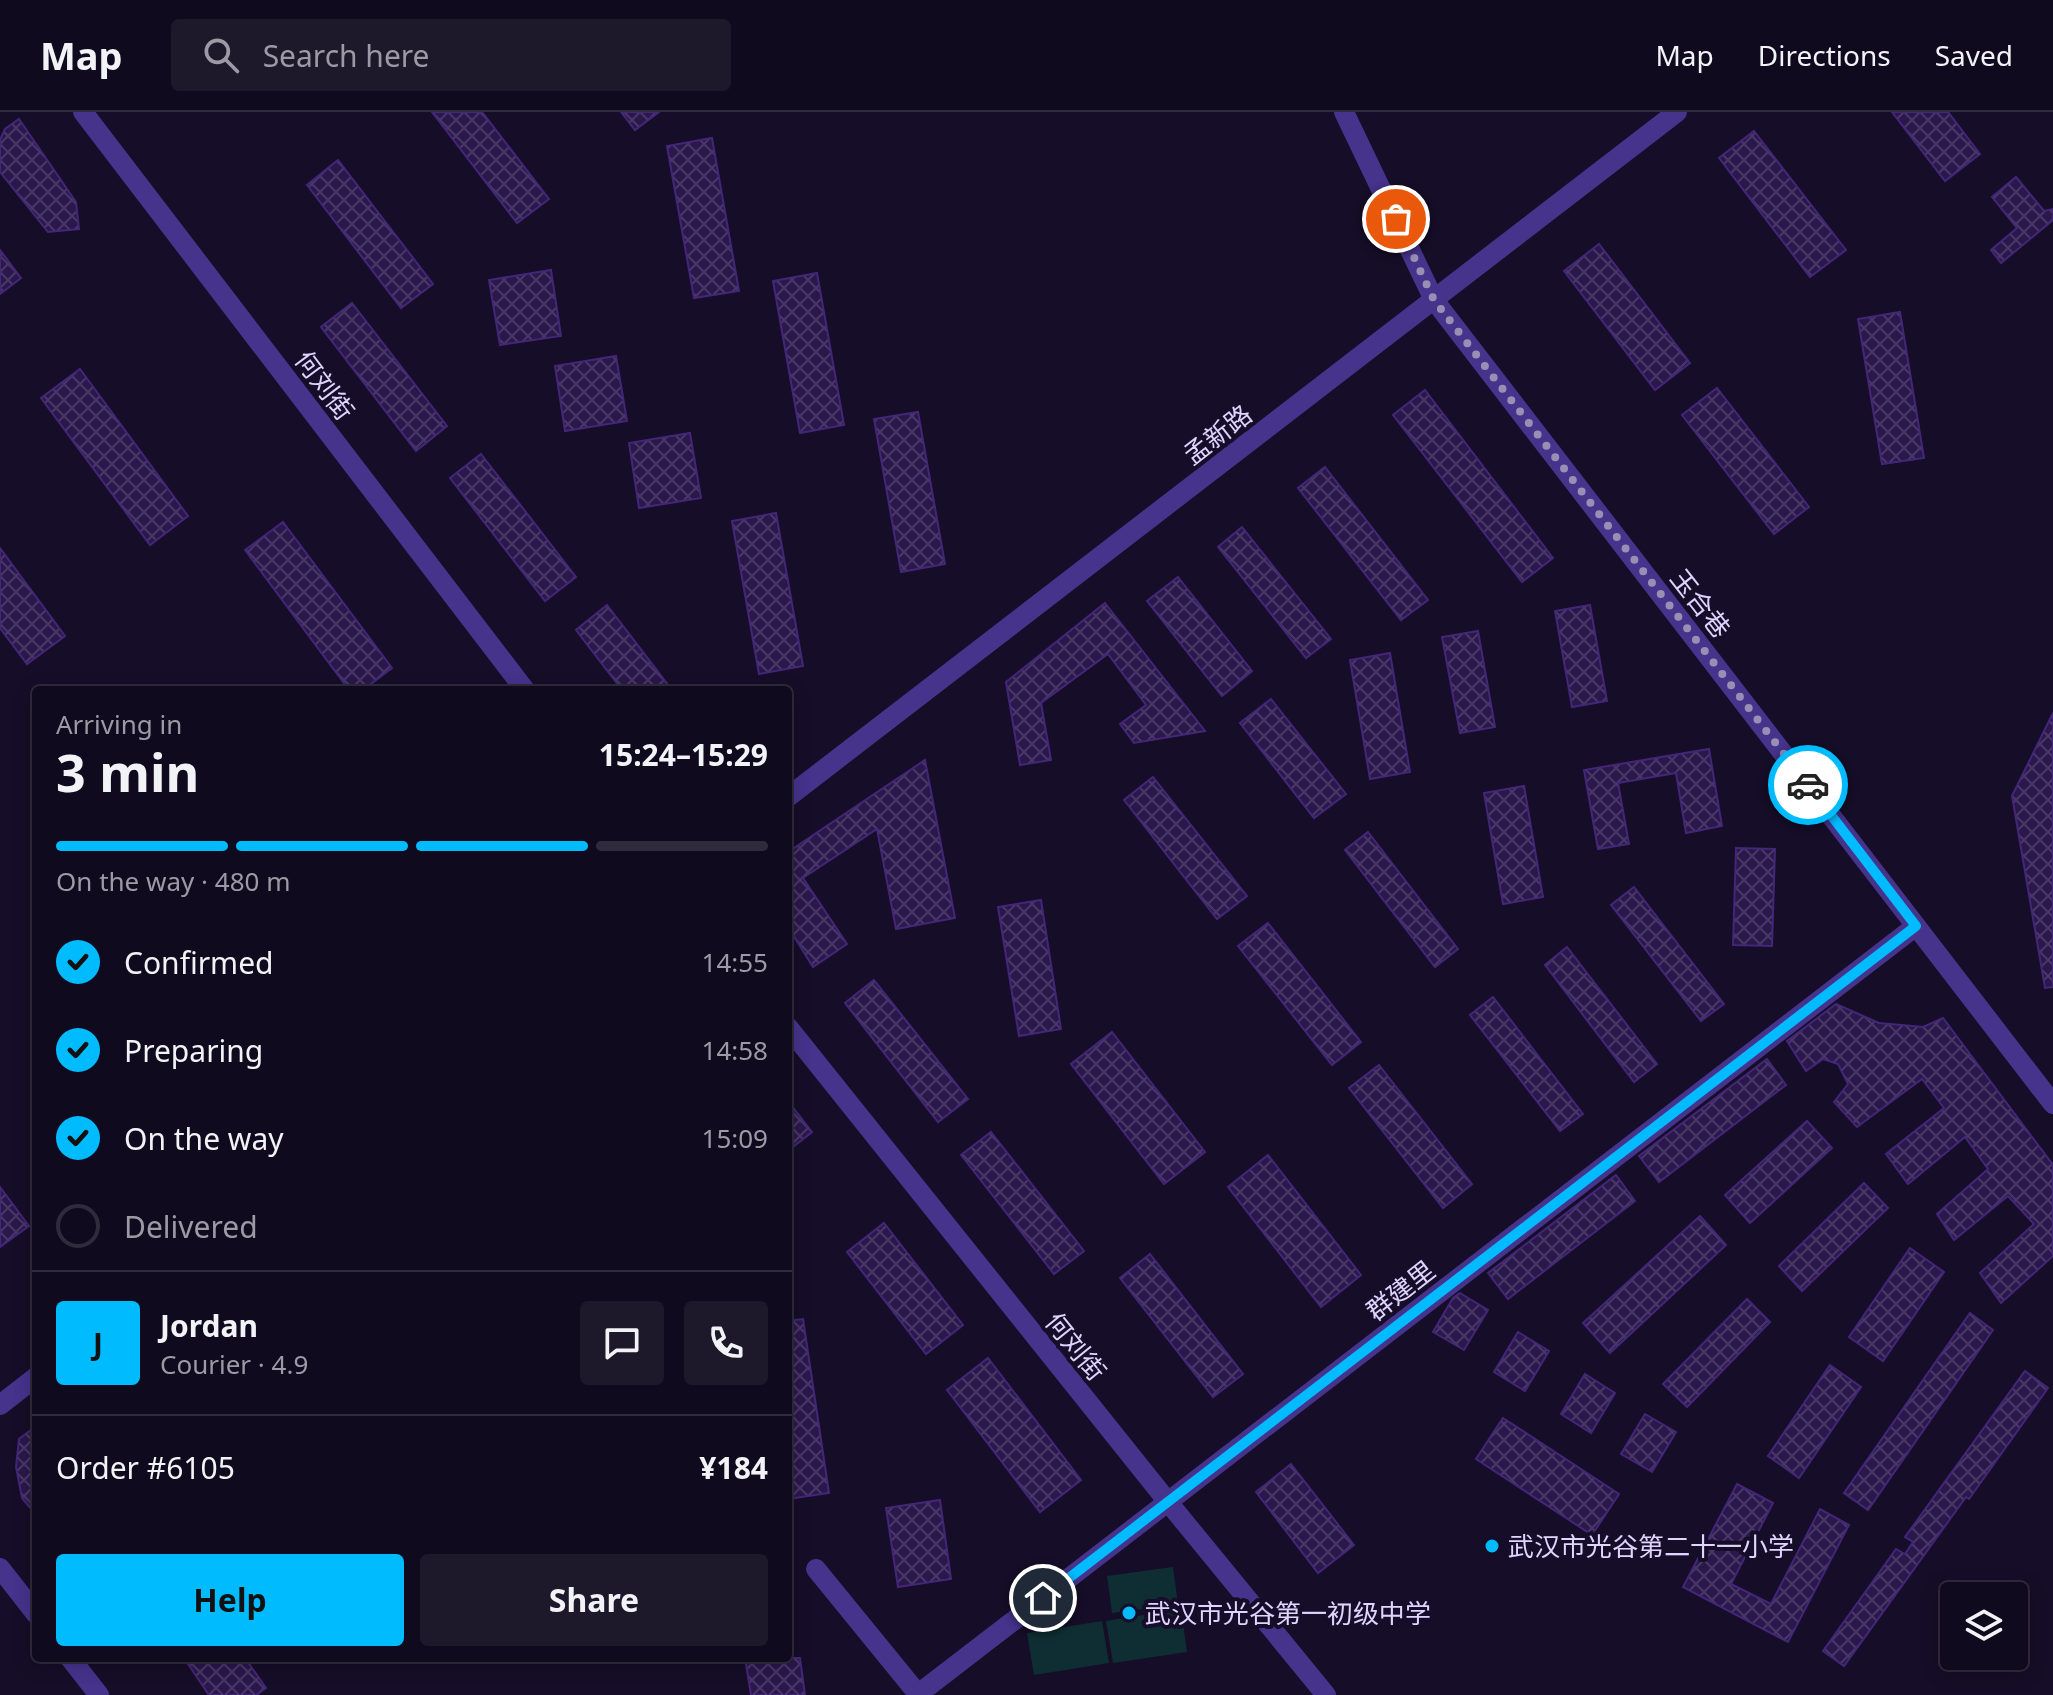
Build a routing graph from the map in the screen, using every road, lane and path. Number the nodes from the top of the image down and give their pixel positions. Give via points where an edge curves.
1 (83, 112) edge
2 (1344, 112) edge
3 (1677, 112) edge
4 (1434, 300) junction
5 (522, 686) edge
6 (792, 794) edge
7 (1916, 926) junction
8 (792, 1032) edge
9 (2053, 1104) edge
10 (32, 1380) edge
11 (0, 1405) edge
12 (1168, 1502) junction
13 (0, 1568) edge
14 (816, 1569) dead end
15 (32, 1609) edge
16 (73, 1662) edge
17 (917, 1694) edge
18 (99, 1695) edge
19 (1326, 1695) edge

1 - 5 street, 何刘街
2 - 4 street, 玉合巷
3 - 4 street, 孟新路
4 - 6 street, 孟新路
4 - 7 street, 玉合巷
7 - 9 street, 玉合巷
7 - 12 street, 群建里
8 - 12 street, 何刘街
10 - 11 street
12 - 17 street, 群建里
12 - 19 street, 何刘街
13 - 15 street
14 - 17 street
16 - 18 street

